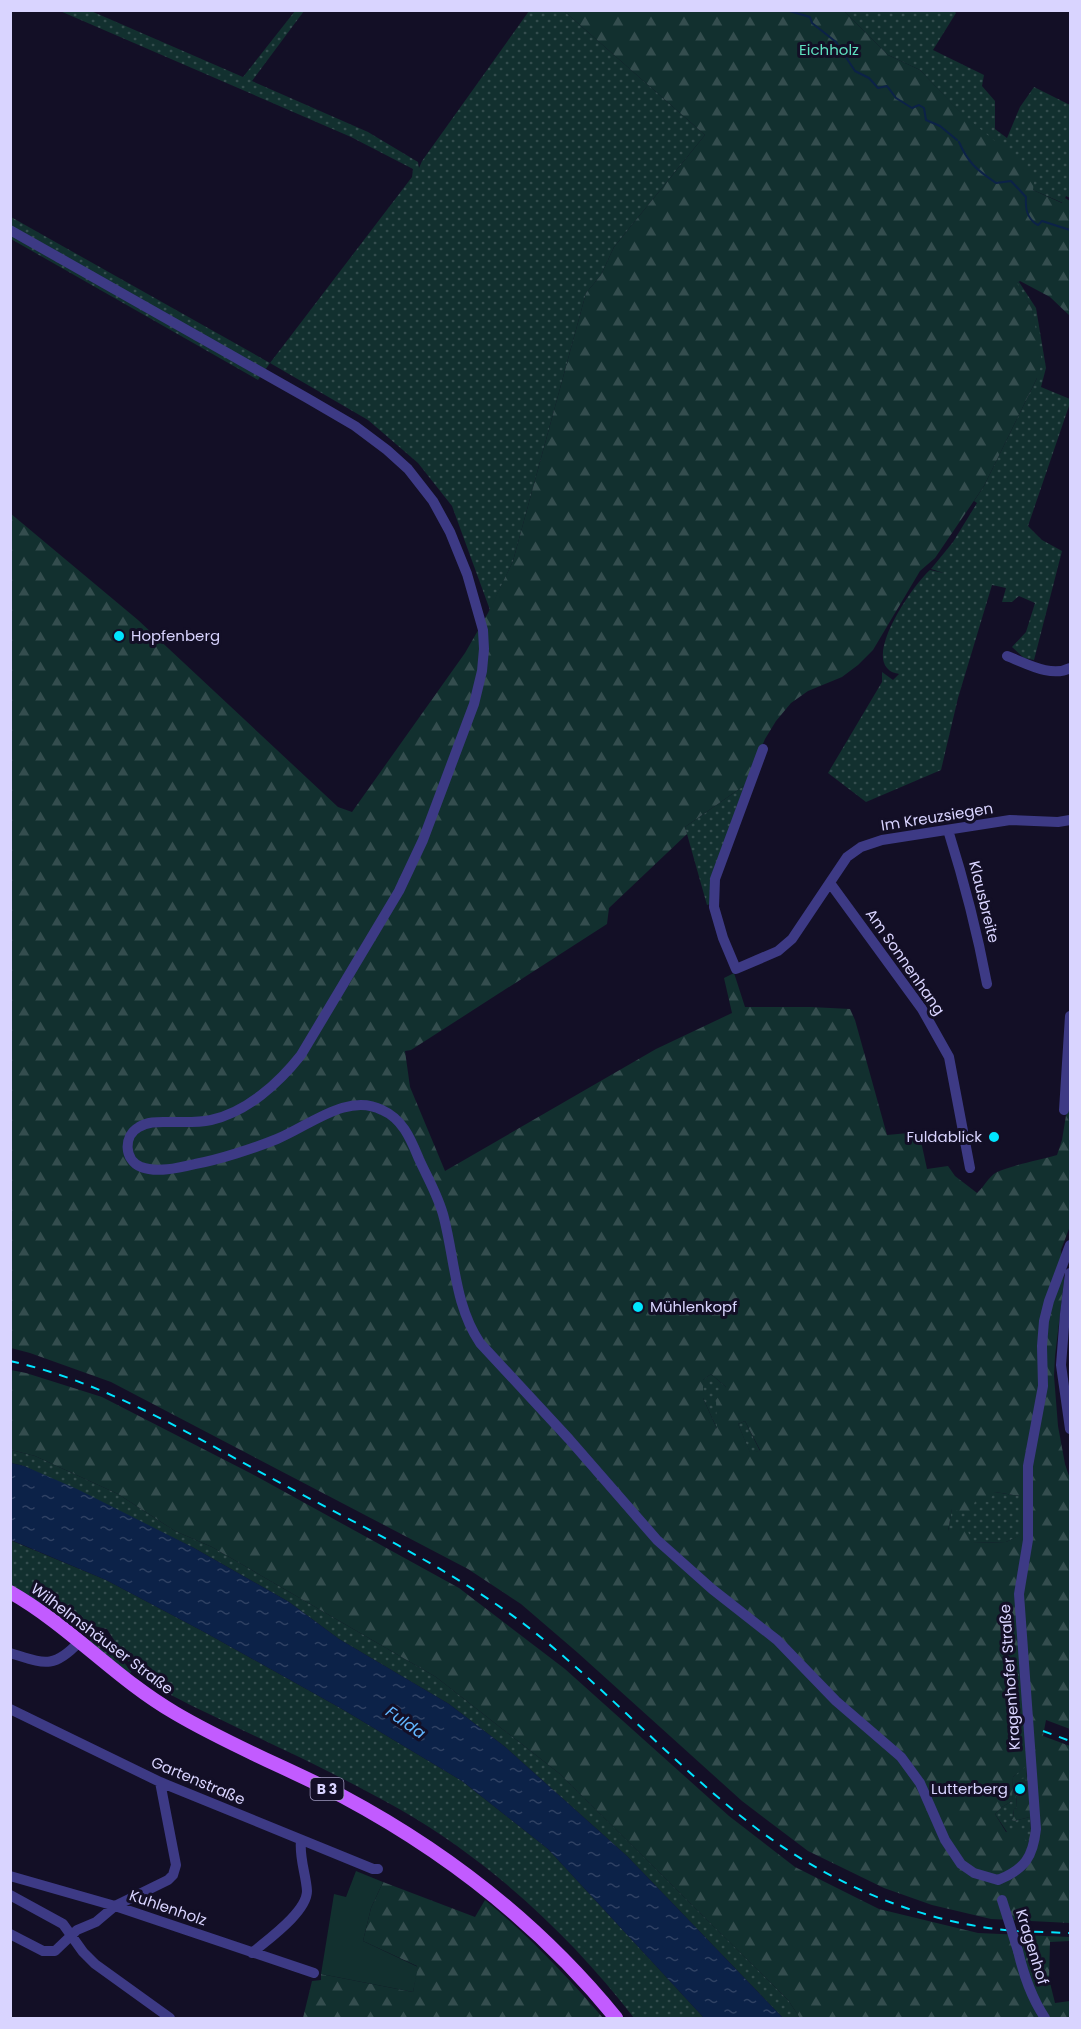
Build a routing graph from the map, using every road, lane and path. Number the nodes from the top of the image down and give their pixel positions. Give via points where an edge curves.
1 (10, 230) edge
2 (1007, 656) dead end
3 (1071, 668) edge
4 (763, 749) dead end
5 (1071, 820) edge
6 (948, 830) junction
7 (830, 883) junction
8 (987, 984) dead end
9 (1071, 1016) edge
10 (1065, 1110) dead end
11 (970, 1168) dead end
12 (1070, 1252) edge
13 (1071, 1273) edge
14 (1071, 1428) edge
15 (10, 1592) edge
16 (79, 1642) junction
17 (10, 1653) edge
18 (10, 1709) edge
19 (160, 1782) junction
20 (301, 1840) junction
21 (378, 1869) dead end
22 (10, 1876) edge
23 (998, 1880) junction
24 (10, 1895) edge
25 (115, 1906) junction
26 (10, 1934) edge
27 (71, 1936) junction
28 (252, 1953) junction
29 (314, 1973) dead end
30 (170, 2019) edge
31 (615, 2019) edge
32 (1045, 2019) edge

1 - 23 street via 355,426 387,450 433,501 450,532 483,630 482,671 474,704 423,840 399,891 301,1055 273,1084 229,1114 204,1121 157,1122 138,1127 127,1147 130,1158 143,1168 157,1170 198,1164 277,1139 341,1108 359,1105 374,1106 393,1117 406,1130 436,1194 463,1308 480,1343 657,1540 777,1640 836,1701 901,1757 920,1783 949,1849 960,1864 974,1874
2 - 3 street via 1050,672
4 - 7 street, Im Kreuzsiegen via 715,879 714,907 736,969 778,951 792,939
5 - 6 street, Im Kreuzsiegen via 1010,820
6 - 7 street, Im Kreuzsiegen via 861,847 847,858
6 - 8 street, Klausbreite via 968,894
7 - 11 street, Am Sonnenhang via 922,1009 949,1057
9 - 10 street
12 - 23 street, Kragenhofer Straße via 1044,1321 1043,1386 1028,1466 1028,1540 1019,1594 1036,1829 1026,1862
13 - 14 street via 1061,1365
15 - 16 main road, Wilhelmshäuser Straße / B 3 via 51,1618
16 - 17 street via 54,1661
16 - 31 main road, Wilhelmshäuser Straße / B 3 via 126,1681 174,1713 367,1810 457,1867 542,1939
18 - 19 street, Gartenstraße
19 - 20 street, Gartenstraße
19 - 25 street via 175,1871 168,1880
20 - 21 street, Gartenstraße
20 - 28 street via 307,1892 304,1904
22 - 25 street, Kuhlenholz
23 - 32 street, Kragenhof, bridge via 1025,1981
24 - 27 street via 63,1924
25 - 27 street
25 - 28 street, Kuhlenholz
26 - 27 street via 49,1953
27 - 30 street via 95,1964
28 - 29 street, Kuhlenholz

